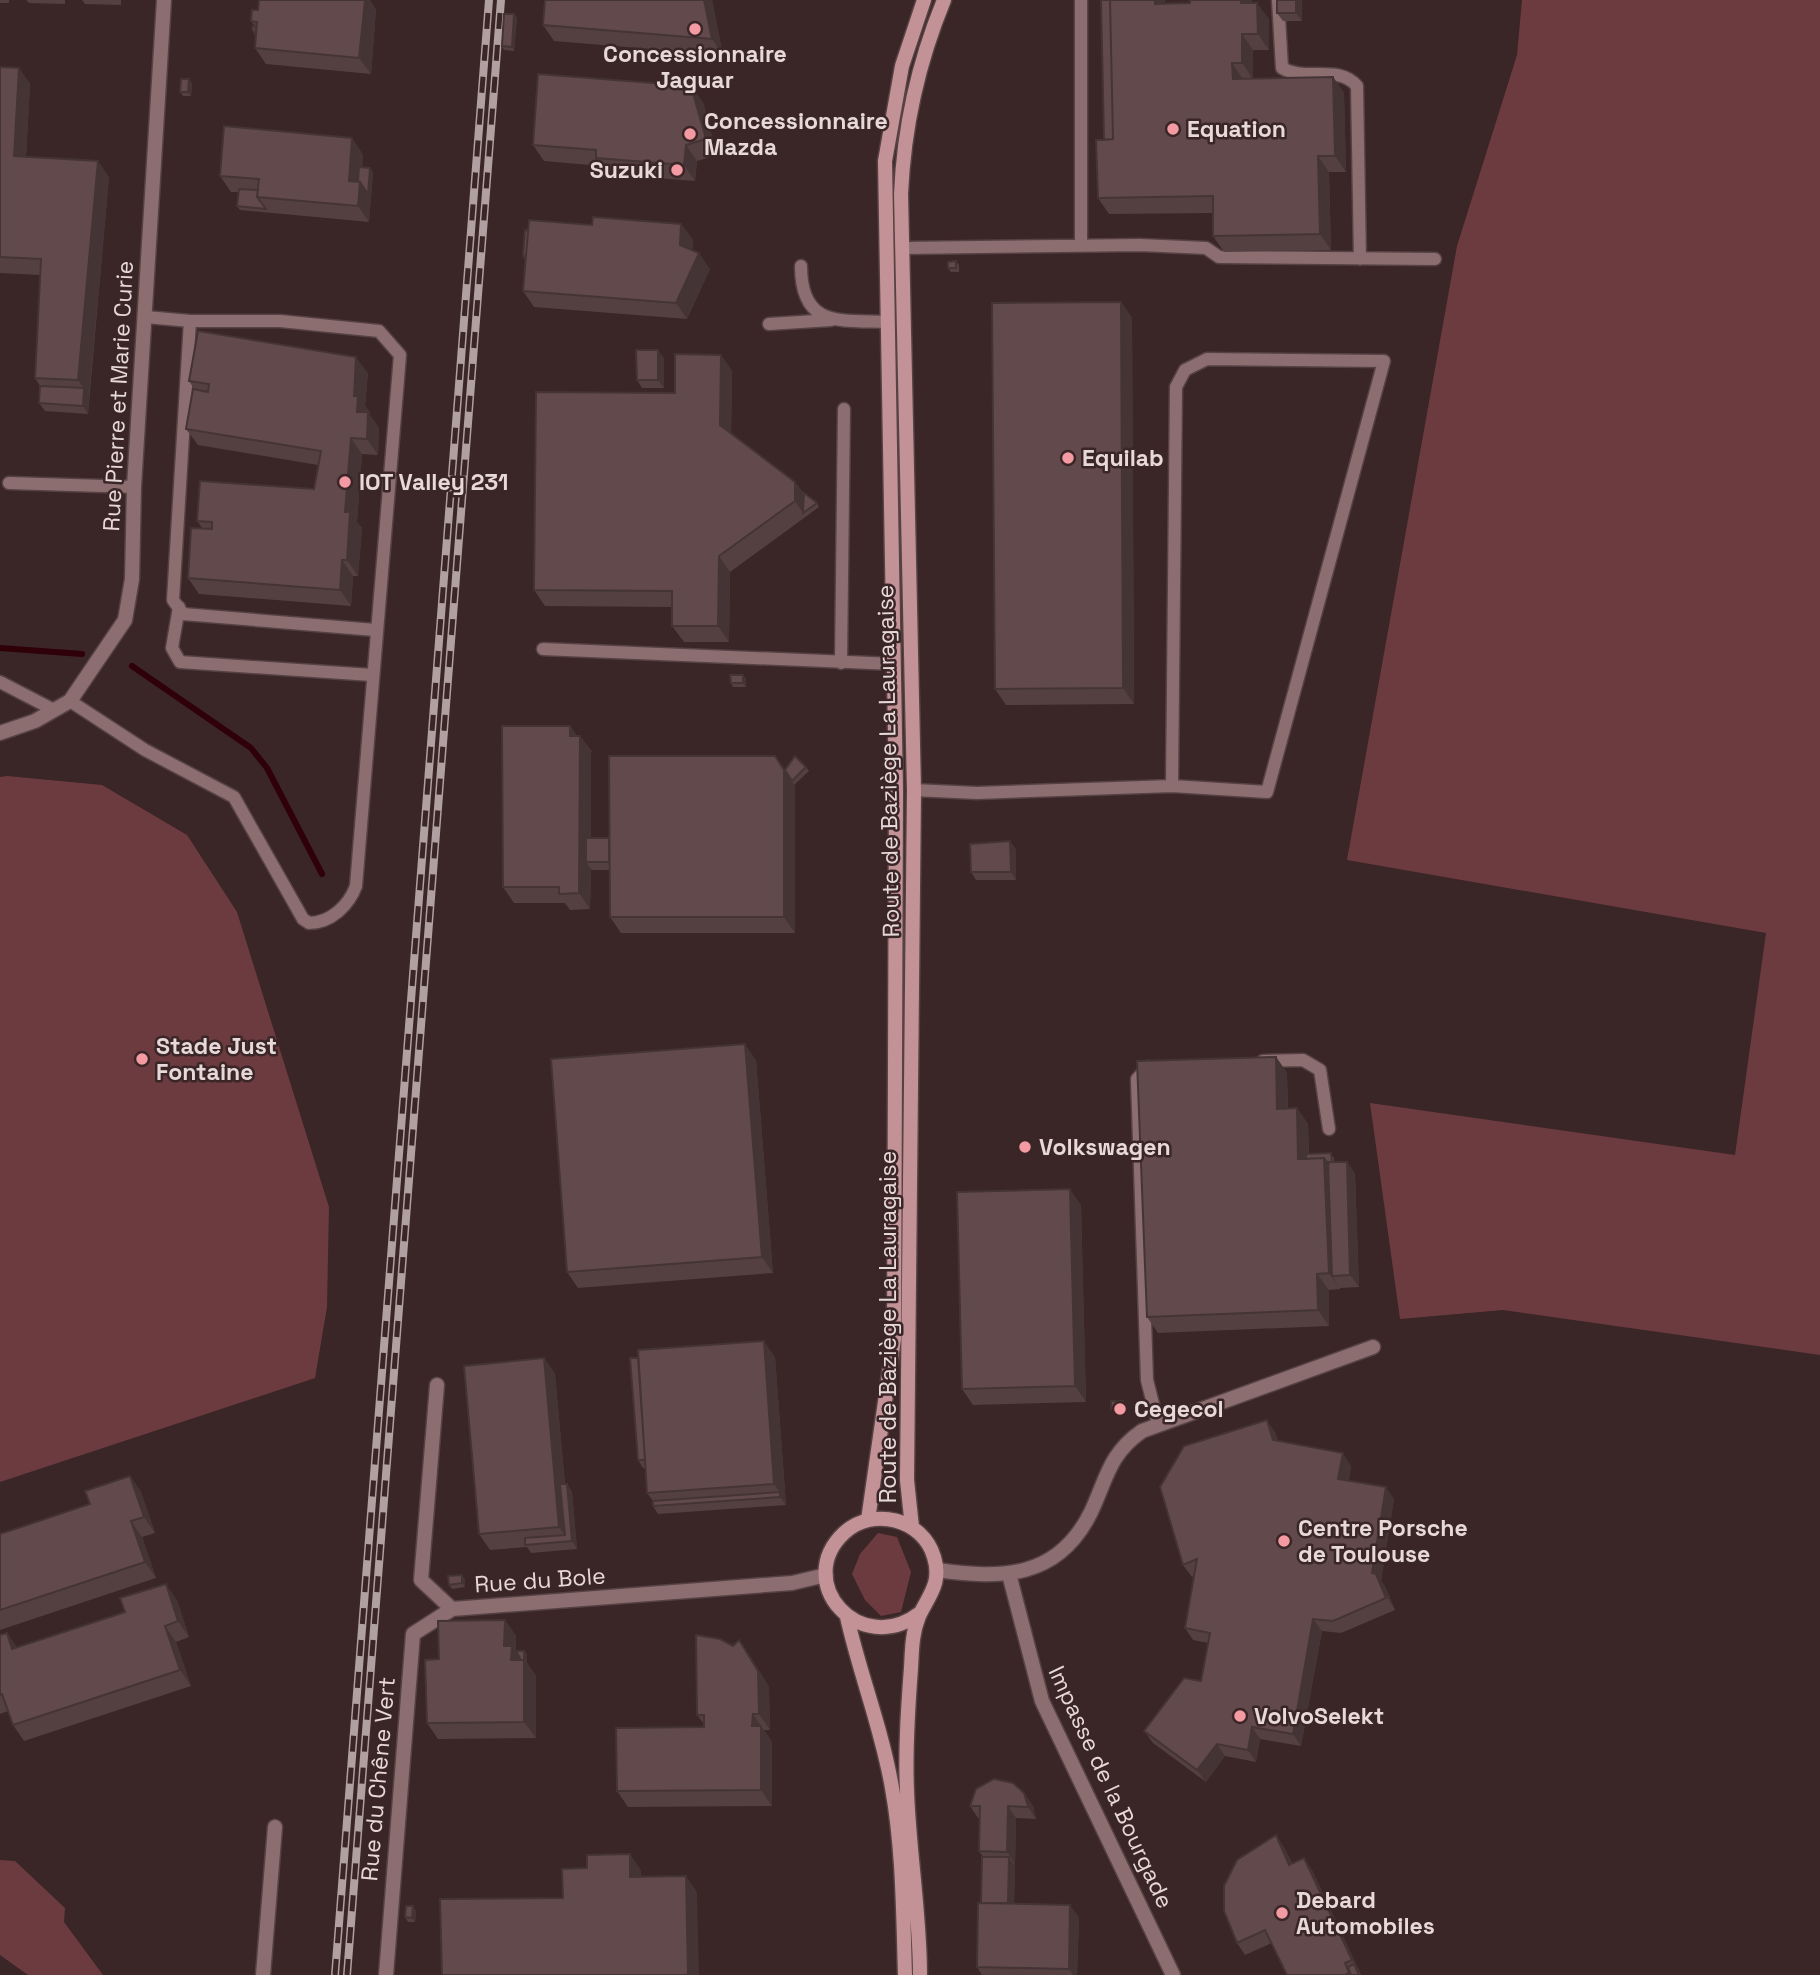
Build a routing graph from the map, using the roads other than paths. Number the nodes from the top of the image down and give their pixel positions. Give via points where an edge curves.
1 (164, 0) edge
2 (924, 0) edge
3 (944, 0) edge
4 (1081, 0) edge
5 (1278, 0) edge
6 (1081, 245) junction
7 (903, 248) junction
8 (1360, 259) junction
9 (1435, 259) dead end
10 (801, 267) dead end
11 (146, 317) junction
12 (831, 320) junction
13 (190, 321) junction
14 (888, 322) junction
15 (769, 324) dead end
16 (844, 409) dead end
17 (9, 483) dead end
18 (134, 487) junction
19 (178, 607) junction
20 (375, 630) junction
21 (543, 649) dead end
22 (841, 663) junction
23 (894, 664) junction
24 (372, 675) junction
25 (0, 682) edge
26 (70, 701) junction
27 (54, 710) junction
28 (0, 733) edge
29 (1172, 786) junction
30 (914, 790) junction
31 (1247, 1062) edge
32 (1164, 1064) edge
33 (1329, 1129) dead end
34 (1373, 1347) dead end
35 (437, 1385) dead end
36 (1158, 1424) junction
37 (868, 1520) junction
38 (912, 1527) junction
39 (937, 1570) junction
40 (1009, 1574) junction
41 (826, 1575) junction
42 (452, 1609) junction
43 (920, 1613) junction
44 (847, 1617) junction
45 (275, 1827) dead end
46 (262, 1975) edge
47 (386, 1975) edge
48 (905, 1975) edge
49 (920, 1975) edge
50 (1173, 1975) edge

1 - 11 street, Rue Pierre et Marie Curie
2 - 14 main road, Route de Baziège La Lauragaise via 902,66 885,161
3 - 7 main road, Route de Baziège La Lauragaise via 911,101 903,156
4 - 6 lane
5 - 8 lane via 1282,68 1294,75 1340,75 1357,86
6 - 7 lane
6 - 8 lane via 1206,248 1219,257
7 - 30 main road, Route de Baziège La Lauragaise
8 - 9 lane
10 - 12 lane via 801,291 809,306
11 - 13 lane
11 - 18 street, Rue Pierre et Marie Curie
12 - 14 lane
12 - 15 lane
13 - 19 lane via 173,600
13 - 20 lane via 280,321 379,331 400,355
14 - 23 main road, Route de Baziège La Lauragaise
16 - 22 lane
17 - 18 lane
18 - 26 street, Rue Pierre et Marie Curie via 132,579 125,620
19 - 20 lane via 183,614
19 - 24 lane via 172,648 180,662
20 - 24 lane
21 - 22 lane
22 - 23 lane
23 - 37 main road, Route de Baziège La Lauragaise via 894,1339
24 - 26 lane via 356,886 346,905 317,923 309,923 297,912 234,797 145,750
25 - 27 lane
26 - 27 street, Rue Pierre et Marie Curie
27 - 28 street, Rue Pierre et Marie Curie
29 - 29 lane via 1176,387 1185,370 1207,359 1384,360 1267,792
29 - 30 lane via 977,793
30 - 38 main road, Route de Baziège La Lauragaise via 907,1480
31 - 33 lane via 1303,1060 1320,1070
32 - 36 lane via 1150,1064 1137,1079 1147,1380
34 - 36 street
35 - 42 street, Rue du Bole via 421,1580
36 - 40 street via 1127,1442 1114,1457 1091,1512 1070,1543 1046,1562
37 - 38 main road via 886,1518
37 - 41 main road via 837,1540
38 - 39 main road via 932,1549
39 - 40 street
39 - 43 main road via 934,1593
40 - 50 street, Impasse de la Bourgade via 1042,1701
41 - 42 street, Rue du Bole via 792,1583
41 - 44 main road via 832,1598
42 - 47 street, Rue du Chêne Vert via 413,1634
43 - 44 main road via 884,1629
43 - 49 main road via 913,1637 906,1786
44 - 48 main road via 893,1789
45 - 46 street

